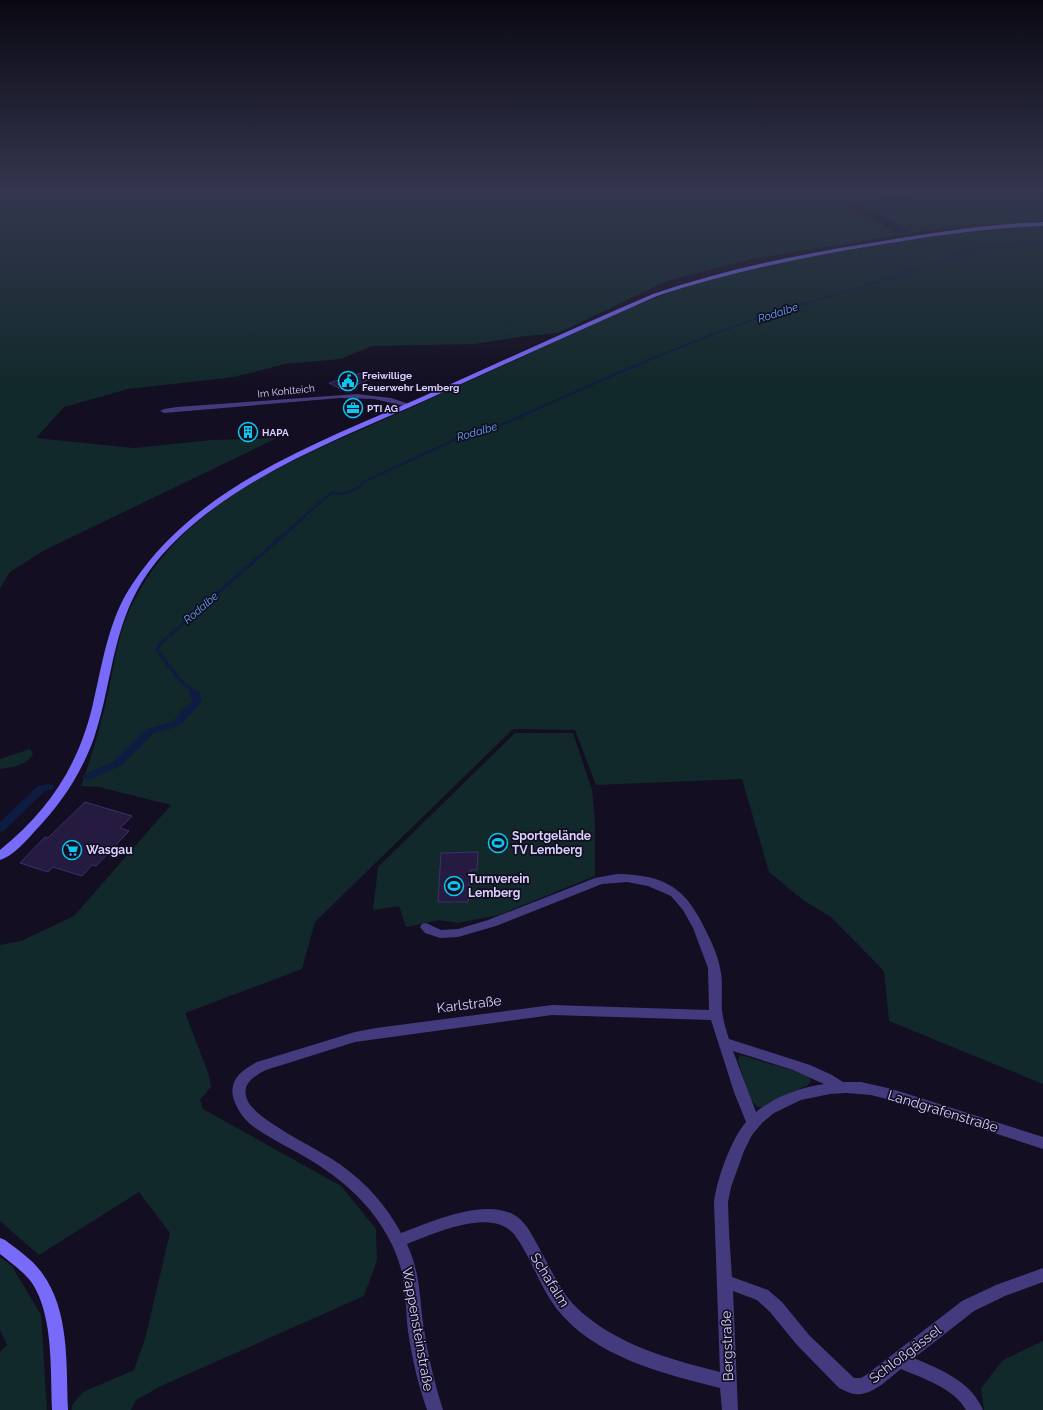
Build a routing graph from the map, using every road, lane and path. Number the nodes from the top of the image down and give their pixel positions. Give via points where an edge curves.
1 (803, 256) edge
2 (408, 405) junction
3 (164, 411) dead end
4 (0, 856) edge
5 (426, 927) dead end
6 (716, 1015) junction
7 (724, 1043) junction
8 (239, 1085) joint
9 (841, 1088) junction
10 (754, 1123) junction
11 (1043, 1143) edge
12 (398, 1241) junction
13 (0, 1245) edge
14 (1043, 1275) edge
15 (725, 1281) junction
16 (899, 1360) junction
17 (728, 1382) junction
18 (60, 1410) edge
19 (435, 1410) edge
20 (730, 1410) edge
21 (975, 1410) edge

1 - 2 street via 716,274 655,295
2 - 3 street, Im Kohlteich via 384,398 348,395
2 - 4 street via 301,454 249,482 198,516 164,548 135,586 122,612 90,734 75,770 48,812
5 - 6 street via 440,934 458,933 492,923 612,877 625,877 658,885 667,888 683,902 706,944 714,969
6 - 7 street
6 - 8 street, Karlstraße via 552,1010 396,1029 355,1037 262,1066 248,1074
7 - 9 street via 815,1072 832,1080
7 - 10 street via 744,1103
8 - 12 street, Wappensteinstraße via 240,1100 250,1116 321,1158 361,1188 376,1204
9 - 10 street, Landgrafenstraße via 823,1089 792,1098 768,1111
9 - 11 street, Landgrafenstraße via 861,1088 907,1098
10 - 15 street, Landgrafenstraße via 742,1139 721,1200
12 - 17 street, Schafalm via 477,1216 500,1218 511,1222 524,1238 560,1301 590,1330 633,1354
12 - 19 street, Wappensteinstraße via 411,1279 421,1359
13 - 18 street via 37,1278 52,1307
14 - 16 street, Schloßgässel via 975,1302
15 - 16 street, Schloßgässel via 762,1295 845,1382 853,1386 862,1386
15 - 17 street, Bergstraße
16 - 21 street via 957,1389 967,1397
17 - 20 street, Bergstraße

